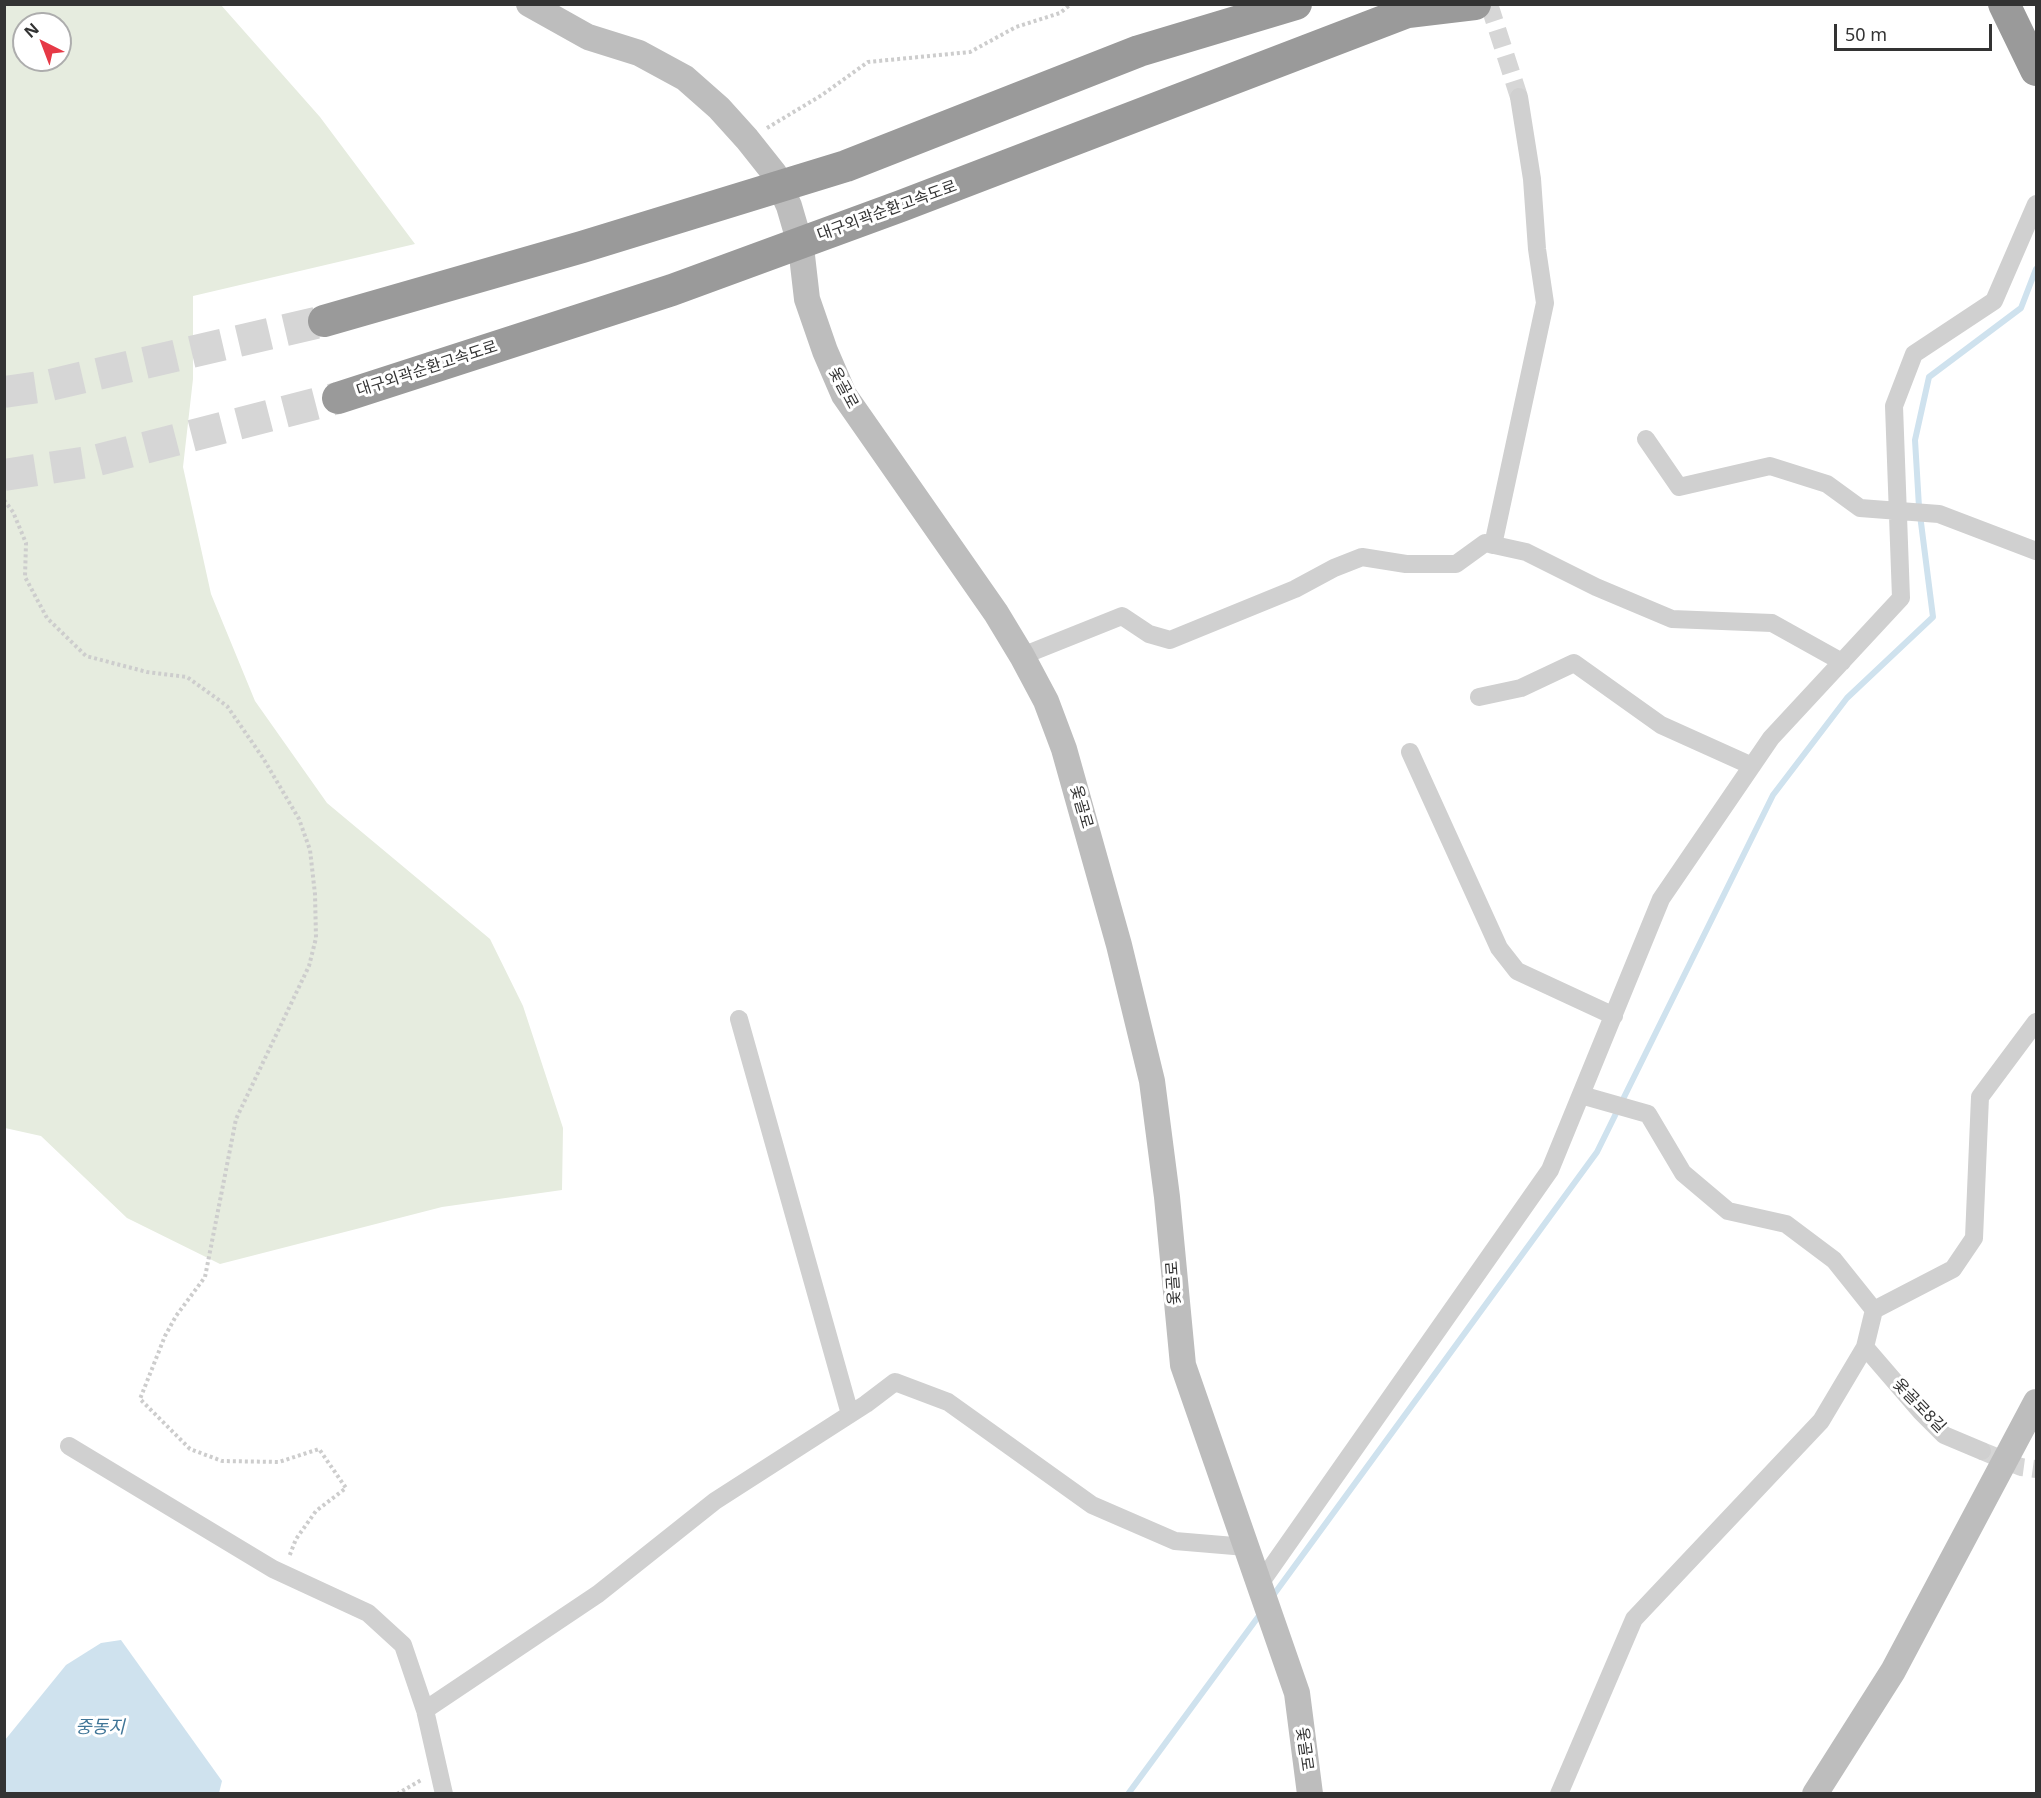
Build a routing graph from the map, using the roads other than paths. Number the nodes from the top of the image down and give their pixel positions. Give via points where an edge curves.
1 (529, 4) edge
2 (1242, 4) edge
3 (1296, 4) edge
4 (1475, 4) edge
5 (2004, 4) edge
6 (2026, 4) edge
7 (1418, 8) edge
8 (2037, 30) edge
9 (1139, 51) junction
10 (2037, 70) edge
11 (1520, 97) tunnel mouth
12 (2037, 204) edge
13 (324, 321) tunnel mouth
14 (338, 398) tunnel mouth
15 (1646, 439) dead end
16 (1898, 510) junction
17 (1493, 545) junction
18 (2037, 551) edge
19 (1022, 656) junction
20 (1842, 662) junction
21 (1479, 697) dead end
22 (1410, 752) dead end
23 (1752, 766) junction
24 (1614, 1016) junction
25 (739, 1019) dead end
26 (2037, 1022) edge
27 (1581, 1095) junction
28 (1874, 1310) junction
29 (1865, 1347) junction
30 (2037, 1402) edge
31 (850, 1414) junction
32 (69, 1446) dead end
33 (1982, 1451) tunnel mouth
34 (1246, 1547) junction
35 (1259, 1585) junction
36 (425, 1710) junction
37 (444, 1794) edge
38 (1310, 1794) edge
39 (1558, 1794) edge
40 (1815, 1794) edge

1 - 19 street, 옻골로 via 588,38 639,53 685,78 719,108 774,173 801,247 807,299 844,395
2 - 9 highway
3 - 9 highway
4 - 7 highway, 대구외곽순환고속도로
5 - 10 highway
6 - 8 highway
7 - 14 highway, 대구외곽순환고속도로 via 672,290
9 - 13 highway via 846,166
11 - 17 street via 1545,303
12 - 16 street via 1994,302 1914,354 1894,406
15 - 16 street via 1679,487 1770,466 1827,484 1860,508
16 - 18 street via 1939,514
16 - 20 street via 1901,598
17 - 19 street via 1485,543 1456,564 1406,564 1362,557 1170,640 1149,634 1122,616
17 - 20 street via 1526,552 1672,619 1772,623
19 - 34 street, 옻골로 via 1046,701 1064,748 1119,945 1152,1081 1182,1365
20 - 23 street via 1771,738
21 - 23 street via 1521,688 1574,663 1661,725
22 - 24 street via 1499,948 1517,971
23 - 24 street via 1661,899
24 - 27 street
25 - 31 street
26 - 28 street via 1980,1097 1974,1238 1953,1269
27 - 28 street via 1648,1114 1683,1173 1728,1211 1786,1224 1834,1260
27 - 35 street via 1550,1170
28 - 29 street
29 - 33 street, 옻골로8길 via 1944,1435
29 - 39 street via 1821,1421 1634,1619
30 - 40 street via 1893,1671
31 - 34 street via 895,1382 948,1402 1092,1505 1174,1541
31 - 36 street via 715,1501 598,1594
32 - 36 street via 282,1573 368,1613 403,1645
34 - 35 street, 옻골로
35 - 38 street, 옻골로 via 1296,1693
36 - 37 street

